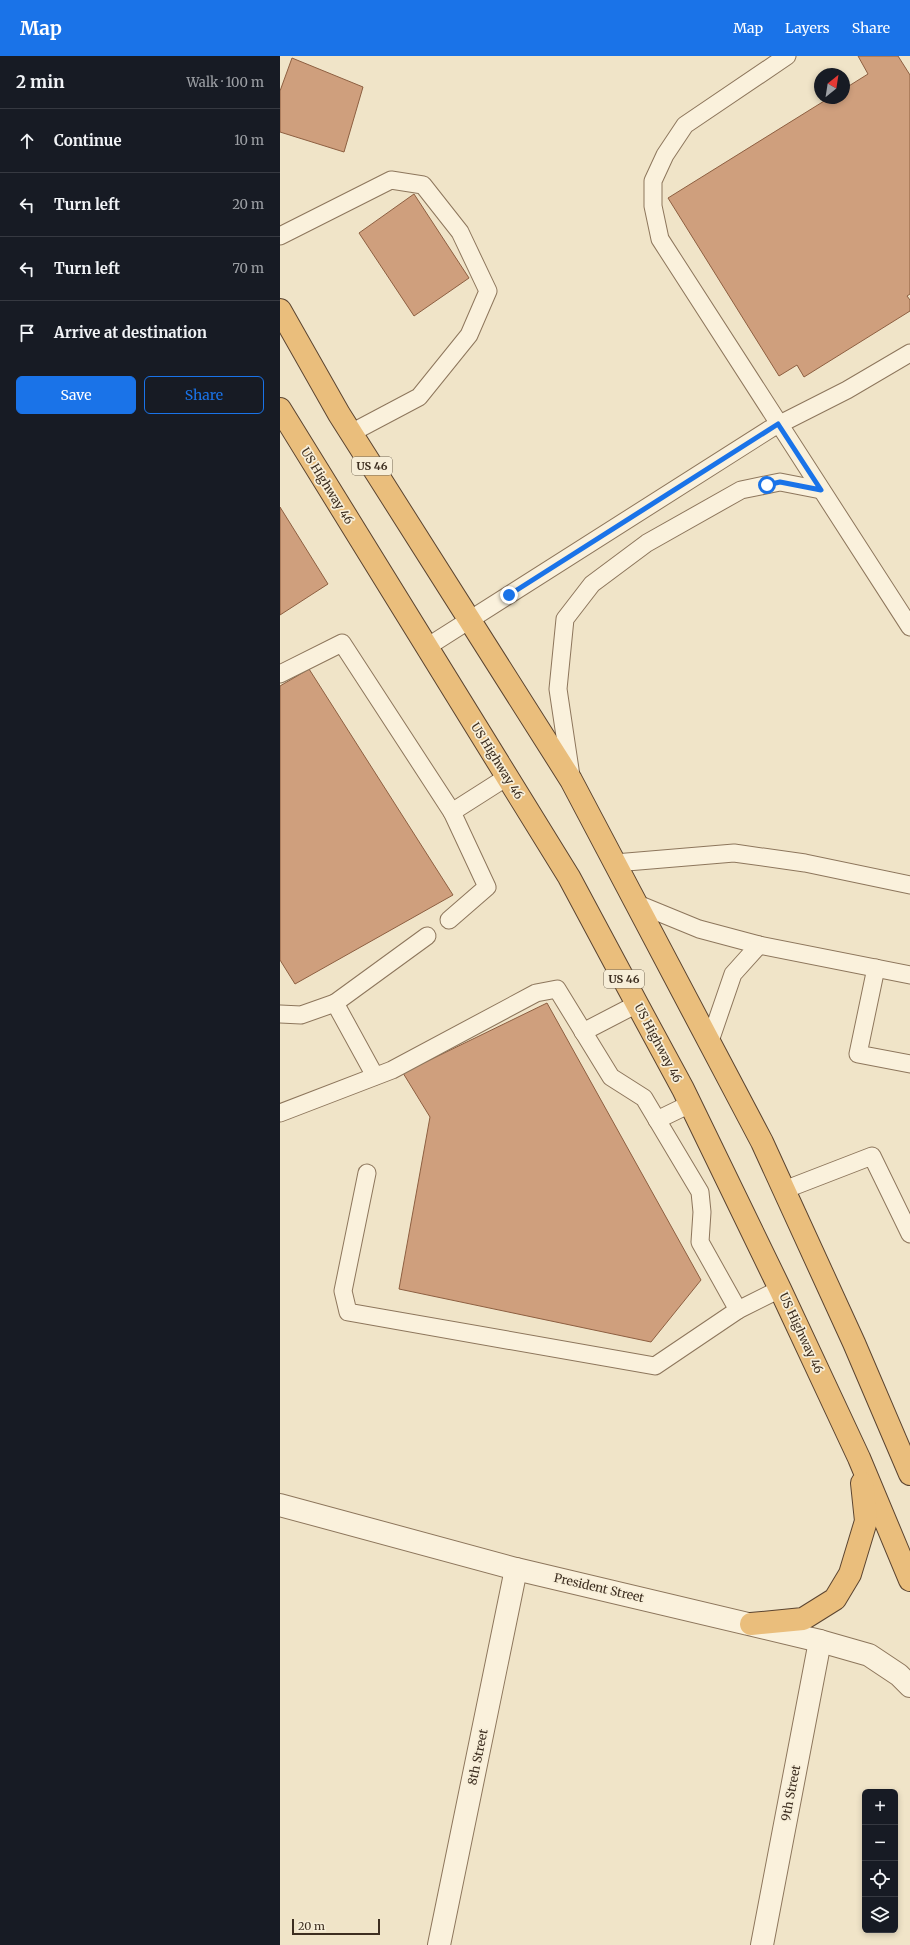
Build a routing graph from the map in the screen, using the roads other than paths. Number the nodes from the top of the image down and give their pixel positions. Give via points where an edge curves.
1 (787, 56) edge
2 (280, 236) edge
3 (280, 310) edge
4 (910, 353) edge
5 (280, 410) edge
6 (778, 424) junction
7 (351, 432) junction
8 (821, 490) junction
9 (469, 620) junction
10 (910, 627) edge
11 (427, 647) junction
12 (280, 674) edge
13 (507, 777) junction
14 (571, 780) junction
15 (452, 812) junction
16 (615, 863) junction
17 (910, 885) edge
18 (638, 904) junction
19 (450, 920) dead end
20 (427, 936) dead end
21 (759, 945) junction
22 (876, 968) junction
23 (910, 975) edge
24 (336, 1003) junction
25 (637, 1004) junction
26 (280, 1014) edge
27 (583, 1032) junction
28 (710, 1042) junction
29 (910, 1064) edge
30 (375, 1076) junction
31 (690, 1104) junction
32 (280, 1113) edge
33 (657, 1120) junction
34 (367, 1173) dead end
35 (784, 1190) junction
36 (910, 1234) edge
37 (780, 1289) junction
38 (738, 1310) junction
39 (904, 1442) edge
40 (859, 1458) junction
41 (910, 1474) edge
42 (280, 1506) edge
43 (516, 1568) junction
44 (910, 1580) edge
45 (751, 1624) junction
46 (820, 1641) junction
47 (910, 1686) edge
48 (439, 1945) edge
49 (762, 1945) edge

1 - 6 lane via 685,125 665,155 653,181 653,206 660,239
2 - 7 lane via 391,180 423,185 460,232 488,292 469,335 419,397
3 - 7 highway, US 46
4 - 6 lane via 846,390
5 - 11 highway, US Highway 46 / US 46
6 - 8 lane
6 - 9 lane
7 - 9 highway, US 46
8 - 10 lane
8 - 14 lane via 780,482 741,490 647,543 592,584 565,619 558,689
9 - 11 lane
9 - 14 highway, US 46
11 - 13 highway, US Highway 46 / US 46
12 - 15 lane via 342,643
13 - 15 lane
13 - 25 highway, US Highway 46 / US 46 via 569,877
14 - 16 highway, US 46
15 - 19 lane via 487,888
16 - 17 lane via 734,853 805,863
16 - 18 highway, US 46
18 - 21 lane via 699,929
18 - 28 highway, US 46
20 - 24 lane
21 - 22 lane
21 - 28 lane via 733,974
22 - 23 lane
22 - 29 lane via 858,1054
24 - 26 lane via 301,1015
24 - 30 lane
25 - 27 lane
25 - 31 highway, US Highway 46 / US 46
27 - 30 lane via 557,989 536,993 392,1070
27 - 33 lane via 611,1078 644,1098
28 - 35 highway, US 46
30 - 32 lane
31 - 33 lane
31 - 37 highway, US Highway 46 / US 46
33 - 38 lane via 700,1192 700,1242
34 - 38 lane via 343,1291 348,1312 656,1366
35 - 36 lane via 872,1156
35 - 39 highway, US 46 via 854,1343
37 - 38 lane
37 - 40 highway, US Highway 46 / US 46
39 - 41 highway, US 46
40 - 44 highway, US Highway 46 / US 46
40 - 45 highway via 866,1521 850,1574 835,1599 803,1619
42 - 43 street, President Street
43 - 45 street, President Street
43 - 48 street, 8th Street
45 - 46 street, President Street
46 - 47 street, President Street via 869,1655 899,1675
46 - 49 street, 9th Street

